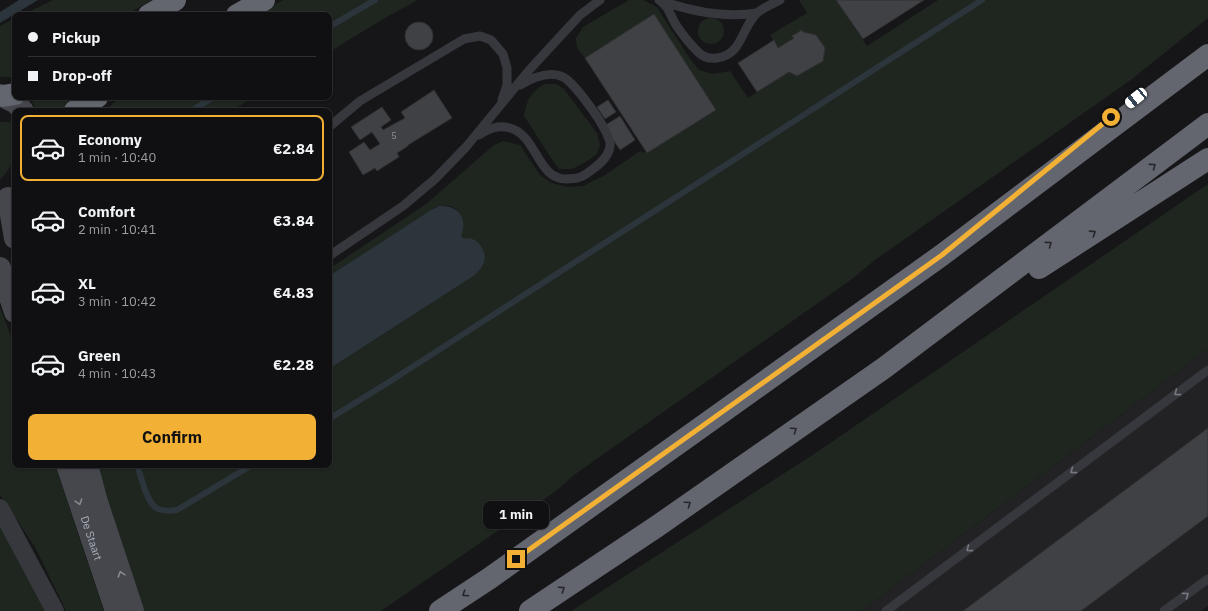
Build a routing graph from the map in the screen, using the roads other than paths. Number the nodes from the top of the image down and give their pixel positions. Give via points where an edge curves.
1 (175, 0) edge
2 (264, 0) edge
3 (600, 0) edge
4 (660, 0) edge
5 (780, 0) edge
6 (154, 12) edge
7 (242, 12) edge
8 (757, 13) junction
9 (1208, 39) edge
10 (1208, 55) edge
11 (515, 88) junction
12 (12, 100) edge
13 (92, 102) edge
14 (501, 104) junction
15 (20, 108) edge
16 (81, 108) edge
17 (332, 124) edge
18 (1208, 124) edge
19 (473, 139) junction
20 (1208, 159) edge
21 (8, 198) edge
22 (12, 221) edge
23 (332, 254) edge
24 (942, 255) junction
25 (0, 268) edge
26 (12, 303) edge
27 (884, 368) junction
28 (1208, 370) edge
29 (68, 468) edge
30 (88, 468) edge
31 (0, 508) edge
32 (1208, 579) edge
33 (55, 611) edge
34 (116, 611) edge
35 (133, 611) edge
36 (440, 611) edge
37 (530, 611) edge
38 (886, 611) edge
39 (1164, 611) edge

1 - 6 highway
2 - 7 highway
3 - 11 lane via 580,15
4 - 8 lane via 700,12 742,15
4 - 8 lane via 668,6 676,24 689,42 698,52 710,59 725,57 736,50 748,23
5 - 8 lane
9 - 24 highway
10 - 24 highway
11 - 14 lane
11 - 19 lane via 533,77 548,74 563,76 574,86 604,127 611,144 608,155 580,178 562,179 548,172 527,138 517,130 504,126 491,128
12 - 15 main road
13 - 16 highway
14 - 17 lane via 507,85 503,54 491,40 480,36 464,39 360,101
14 - 19 lane
27 -> 18 highway
19 - 23 lane via 435,179 403,206
27 -> 20 highway
21 - 22 main road
24 -> 36 highway via 490,578
25 - 26 main road
37 -> 27 highway via 656,527
28 -> 38 lane
29 -> 34 main road, De Staart
35 -> 30 main road, De Staart
31 - 33 street
39 -> 32 lane

